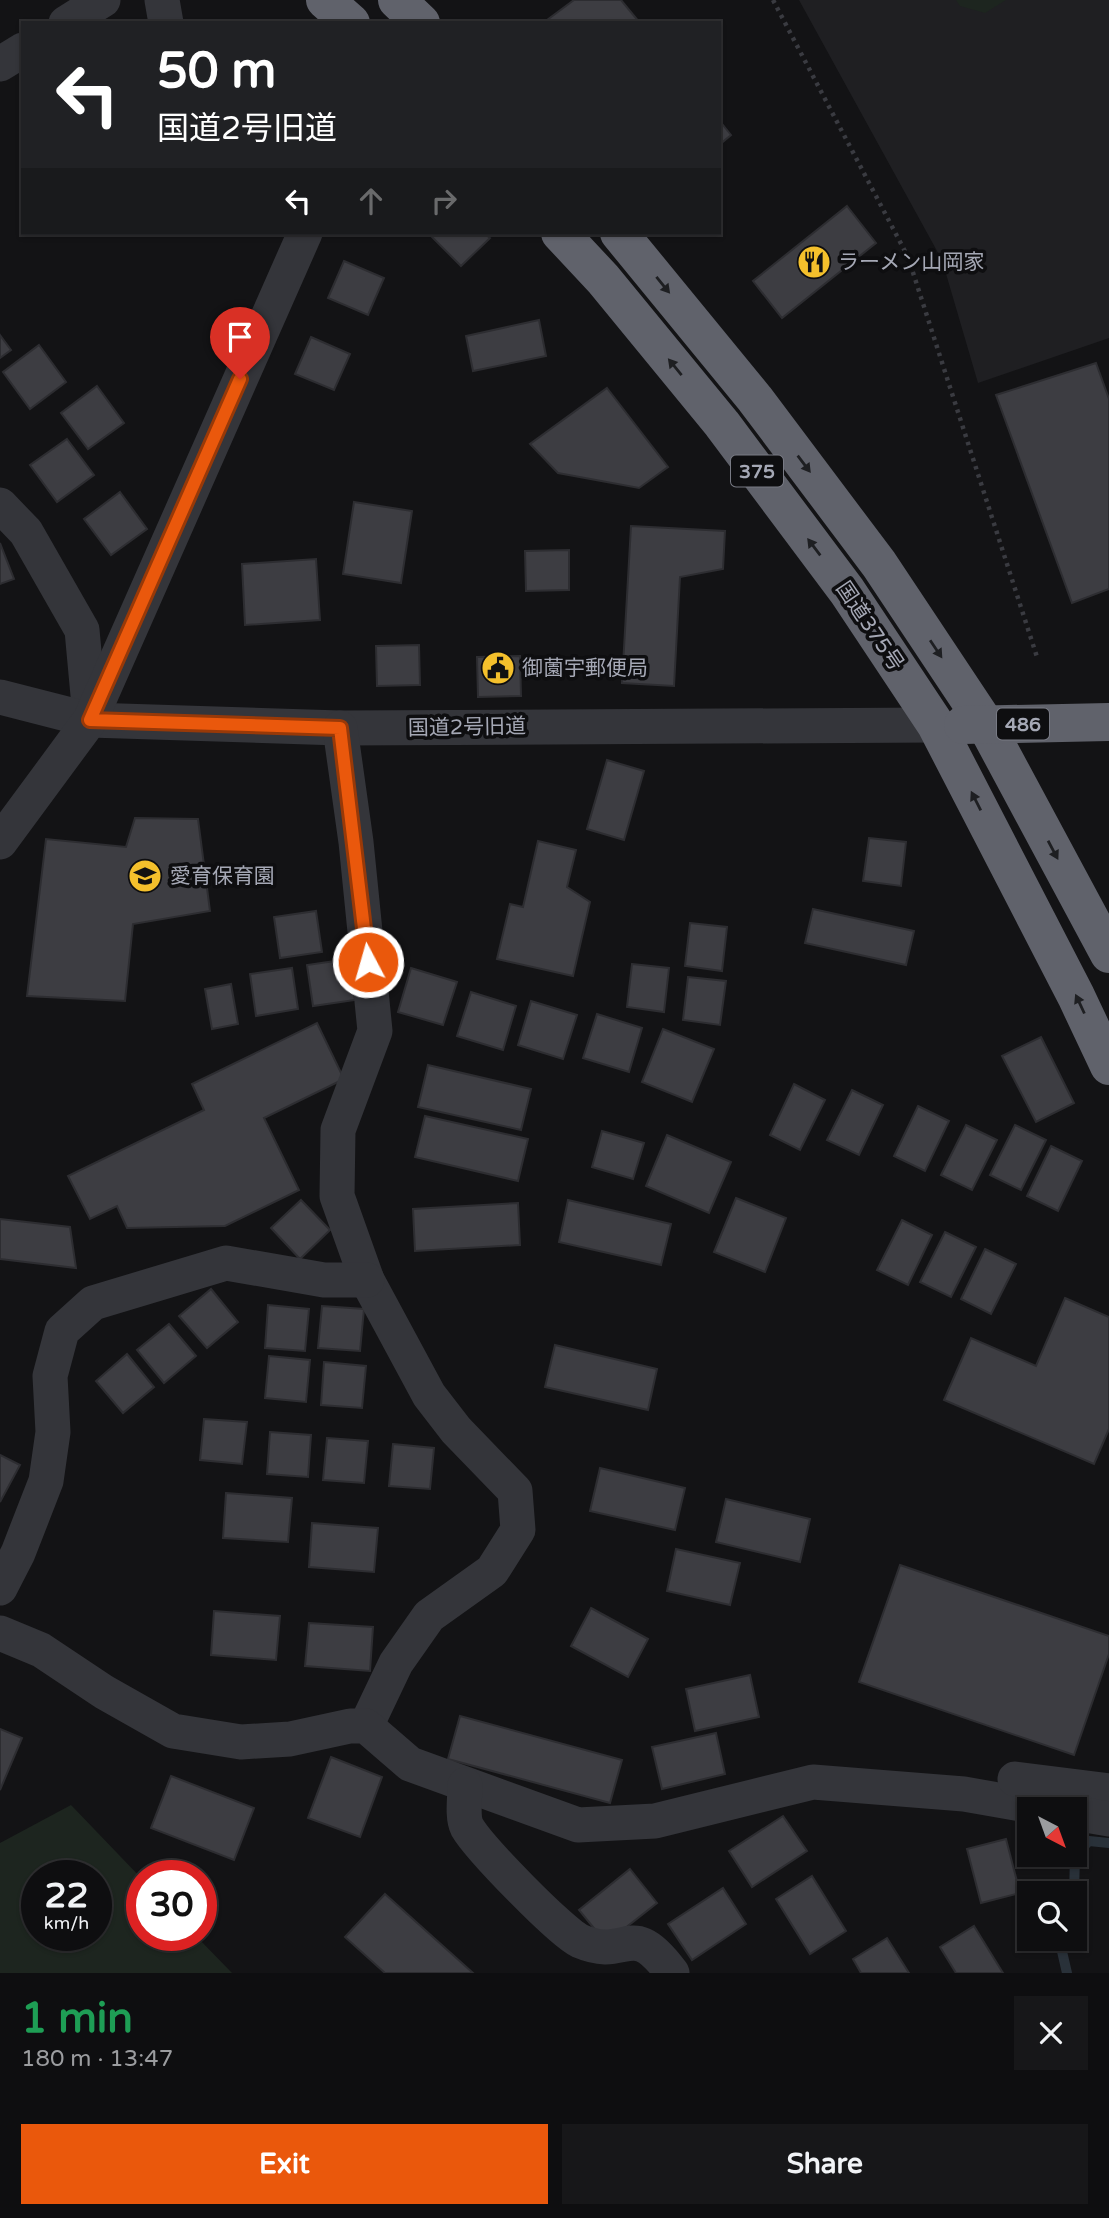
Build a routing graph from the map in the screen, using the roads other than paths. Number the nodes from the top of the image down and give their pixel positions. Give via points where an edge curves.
1 (103, 0) edge
2 (162, 0) edge
3 (325, 0) edge
4 (69, 21) edge
5 (166, 21) edge
6 (349, 21) edge
7 (21, 51) edge
8 (0, 64) edge
9 (304, 235) edge
10 (562, 235) edge
11 (621, 235) edge
12 (0, 505) edge
13 (0, 697) edge
14 (90, 720) junction
15 (1109, 722) edge
16 (936, 724) junction
17 (986, 725) junction
18 (340, 728) junction
19 (0, 842) edge
20 (1109, 954) edge
21 (1109, 1066) edge
22 (367, 1280) junction
23 (0, 1588) edge
24 (0, 1633) edge
25 (366, 1726) junction
26 (464, 1785) junction
27 (1109, 1791) edge
28 (933, 1792) junction
29 (1017, 1804) edge
30 (1087, 1815) edge
31 (1109, 1819) edge
32 (672, 1973) edge

1 - 4 street
2 - 5 street
3 - 6 highway
7 - 8 street
9 - 14 street
16 -> 10 highway, 国道375号 / 375 via 847,591 722,424
11 -> 17 highway, 国道375号 / 375 via 755,399 879,564
12 - 14 street via 26,532 82,630
13 - 14 street, 国道2号旧道
14 - 18 street, 国道2号旧道
14 - 19 street
15 - 17 highway, 486
16 - 17 highway, 486
16 - 18 street, 国道2号旧道
21 -> 16 highway, 国道375号 / 375
17 -> 20 highway, 国道375号 / 375
18 - 22 street via 375,1031 338,1130 337,1196
22 - 23 street via 324,1280 226,1263 93,1303 62,1331 50,1376 53,1432 46,1481
22 - 25 street via 429,1395 515,1491 518,1530 492,1571 429,1616 396,1663
24 - 25 street via 41,1650 173,1731 241,1742
25 - 26 street via 410,1764
26 - 28 street via 578,1825 655,1821 813,1782
26 - 32 street via 466,1825 482,1847 577,1940 604,1949 636,1942 649,1945
27 - 28 street via 964,1771
28 - 29 street
30 - 31 street

